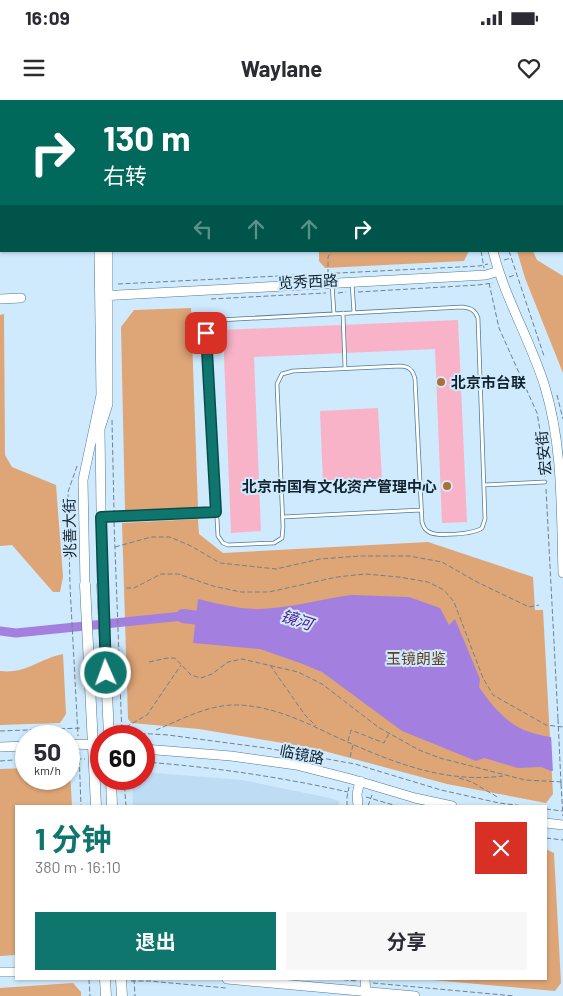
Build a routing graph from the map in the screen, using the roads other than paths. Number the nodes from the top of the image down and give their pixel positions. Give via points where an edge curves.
1 (99, 252) edge
2 (108, 252) edge
3 (493, 252) edge
4 (499, 271) junction
5 (352, 282) junction
6 (332, 283) junction
7 (104, 295) junction
8 (21, 298) dead end
9 (0, 299) edge
10 (343, 313) junction
11 (354, 313) junction
12 (334, 314) junction
13 (345, 368) junction
14 (561, 467) edge
15 (545, 482) dead end
16 (484, 484) junction
17 (421, 510) junction
18 (216, 512) junction
19 (101, 517) junction
20 (283, 517) junction
21 (563, 573) edge
22 (85, 585) joint
23 (102, 585) joint
24 (95, 725) edge
25 (109, 725) edge
26 (15, 746) edge
27 (0, 747) edge
28 (155, 749) edge
29 (360, 781) junction
30 (96, 790) edge
31 (111, 790) edge
32 (96, 805) edge
33 (112, 805) edge
34 (358, 805) edge
35 (447, 805) edge
36 (547, 823) edge
37 (563, 825) edge
38 (0, 972) edge
39 (15, 972) edge
40 (105, 980) edge
41 (121, 980) edge
42 (365, 980) edge
43 (228, 983) edge
44 (366, 994) edge
45 (106, 996) edge
46 (122, 996) edge
47 (415, 996) edge

1 - 7 street, 兆善大街
2 - 7 street, 兆善大街 via 109,285
3 - 4 street, 宏安街
4 - 5 street, 览秀西路 via 486,275
4 - 14 street, 宏安街 via 545,386
5 - 6 street, 览秀西路
5 - 11 lane
6 - 7 street, 览秀西路
6 - 12 lane
7 - 19 street, 兆善大街 via 108,404 100,430
7 - 22 street, 兆善大街 via 101,395 83,480
8 - 9 street
10 - 11 lane
10 - 12 lane
10 - 13 lane
11 - 16 lane via 462,307 476,313
12 - 18 lane via 219,320 208,325
13 - 17 lane via 406,366 414,373
13 - 20 lane via 286,372 278,378
14 - 21 street, 宏安街
15 - 16 lane
16 - 17 lane via 485,519 478,531 431,534 424,527
17 - 20 lane
18 - 19 lane
18 - 20 lane via 218,536 228,545 278,541 283,533
19 - 23 street, 兆善大街
22 - 24 main road, 兆善大街
23 - 25 main road, 兆善大街
26 - 27 street
28 - 29 street, 临镜路 via 296,765
29 - 34 street
29 - 35 street, 临镜路
30 - 32 main road, 兆善大街
31 - 33 main road
36 - 37 street
38 - 39 street
40 - 45 main road
41 - 46 main road
42 - 44 street
43 - 44 street
44 - 47 street

